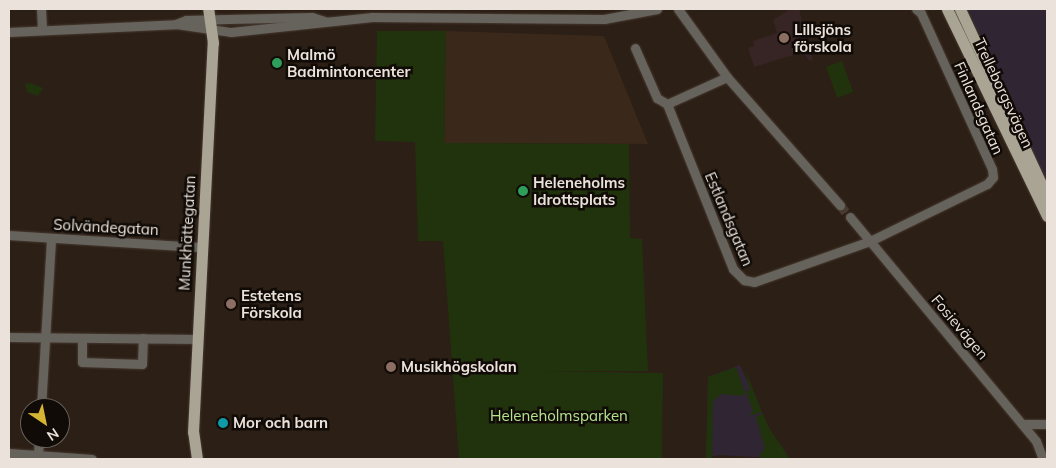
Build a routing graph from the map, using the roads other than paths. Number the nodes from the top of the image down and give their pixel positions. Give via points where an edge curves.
1 (41, 9) edge
2 (208, 9) edge
3 (657, 9) edge
4 (678, 9) edge
5 (916, 9) edge
6 (947, 9) edge
7 (960, 9) edge
8 (420, 12) edge
9 (212, 26) junction
10 (42, 29) junction
11 (9, 32) edge
12 (635, 48) dead end
13 (727, 76) junction
14 (667, 104) junction
15 (1047, 196) edge
16 (840, 205) tunnel mouth
17 (1047, 216) edge
18 (850, 217) tunnel mouth
19 (9, 235) edge
20 (51, 238) junction
21 (870, 241) junction
22 (202, 247) junction
23 (9, 337) edge
24 (45, 337) junction
25 (82, 338) junction
26 (144, 338) junction
27 (197, 338) junction
28 (42, 398) edge
29 (1022, 424) junction
30 (1047, 424) edge
31 (38, 448) edge
32 (9, 453) edge
33 (38, 456) junction
34 (92, 459) edge
35 (198, 459) edge
36 (1043, 459) edge

1 - 10 street
2 - 9 main road, Munkhättegatan
3 - 8 street via 604,19
4 - 13 street
5 - 21 street, Finlandsgatan via 921,13 993,177 986,184
6 - 17 main road, Trelleborgsvägen
7 - 15 main road, Trelleborgsvägen
8 - 9 street via 324,21 312,18
9 - 10 street via 186,20 176,24
9 - 22 main road, Munkhättegatan
10 - 11 street
12 - 14 street, Estlandsgatan via 657,98
13 - 14 street
13 - 16 street
14 - 21 street, Estlandsgatan via 733,269 740,278 748,282 762,280
18 - 21 street, Fosievägen
19 - 20 street, Solvändegatan
20 - 22 street, Solvändegatan
20 - 24 street
21 - 29 street, Fosievägen
22 - 27 main road, Munkhättegatan
23 - 24 street
24 - 25 street
24 - 28 street
25 - 26 street
25 - 26 street via 82,362 142,364
26 - 27 street
27 - 35 main road, Munkhättegatan via 193,432
29 - 30 street
29 - 36 street, Fosievägen via 1040,448
31 - 33 street
32 - 33 street
33 - 34 street

